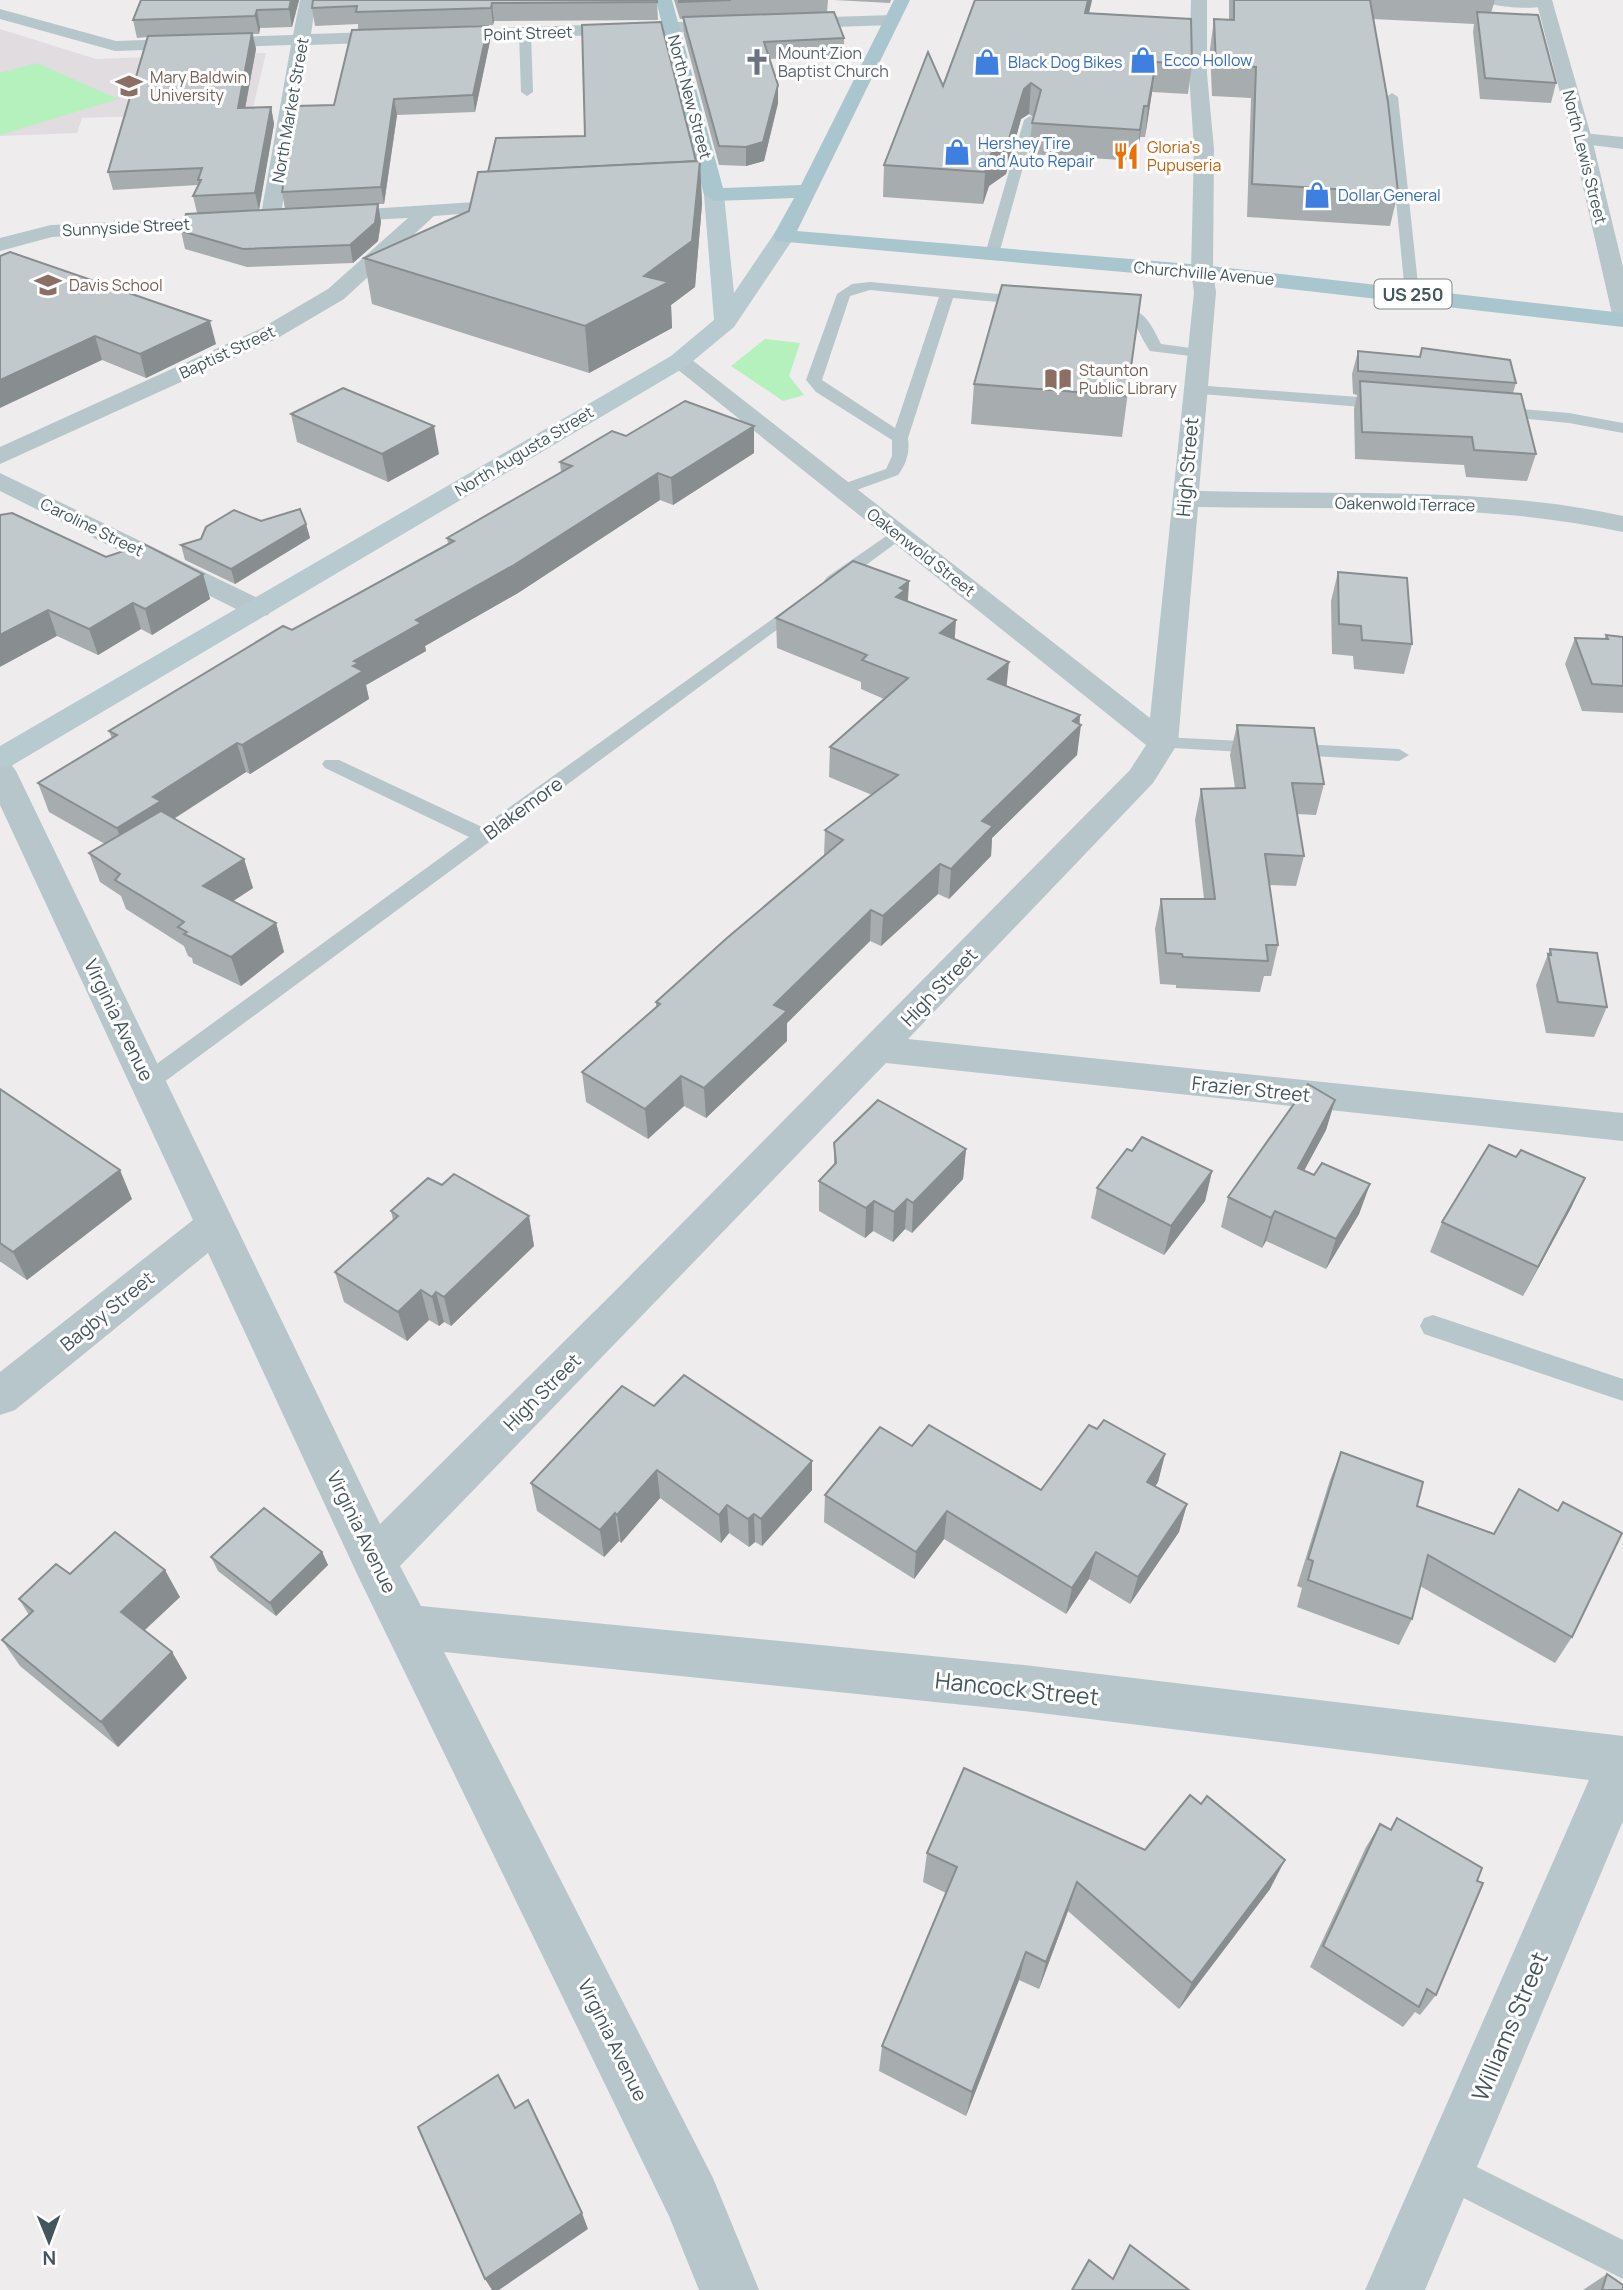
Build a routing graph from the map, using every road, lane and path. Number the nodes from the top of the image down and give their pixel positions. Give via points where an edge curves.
1 (308, 0) edge
2 (664, 0) edge
3 (902, 0) edge
4 (1199, 0) edge
5 (1489, 0) edge
6 (1544, 2) edge
7 (0, 14) edge
8 (892, 20) junction
9 (671, 27) junction
10 (525, 33) junction
11 (302, 41) junction
12 (527, 92) dead end
13 (1392, 97) dead end
14 (1030, 120) edge
15 (1582, 139) junction
16 (1623, 142) edge
17 (807, 191) junction
18 (715, 195) junction
19 (687, 196) edge
20 (537, 204) edge
21 (429, 210) junction
22 (270, 220) junction
23 (784, 236) junction
24 (0, 246) edge
25 (992, 254) junction
26 (1202, 272) junction
27 (947, 293) junction
28 (1412, 293) junction
29 (1042, 302) edge
30 (1097, 307) edge
31 (1623, 314) edge
32 (1623, 320) edge
33 (726, 322) junction
34 (1198, 354) junction
35 (679, 361) junction
36 (1194, 390) junction
37 (1402, 406) edge
38 (1472, 411) edge
39 (1623, 428) edge
40 (900, 438) junction
41 (0, 456) edge
42 (0, 481) edge
43 (843, 490) junction
44 (1185, 499) junction
45 (1623, 524) edge
46 (898, 533) junction
47 (258, 609) junction
48 (1163, 743) junction
49 (1399, 755) dead end
50 (0, 759) edge
51 (332, 764) dead end
52 (0, 771) edge
53 (484, 836) junction
54 (879, 1049) junction
55 (148, 1082) junction
56 (1623, 1127) edge
57 (214, 1225) junction
58 (1433, 1325) dead end
59 (1623, 1390) edge
60 (0, 1397) edge
61 (374, 1561) junction
62 (410, 1627) junction
63 (1623, 1760) edge
64 (1447, 2170) junction
65 (1623, 2260) edge
66 (729, 2290) edge
67 (1395, 2290) edge

1 - 11 street, North Market Street
2 - 9 main road, North New Street
3 - 8 main road, North Augusta Street
4 - 26 street, High Street
5 - 6 street
6 - 15 street, North Lewis Street
7 - 11 street, Point Street via 114,46
8 - 9 street, Point Street
8 - 17 main road, North Augusta Street
9 - 10 street, Point Street
9 - 18 main road, North New Street
10 - 11 street, Point Street
10 - 12 lane
11 - 22 street, North Market Street
13 - 28 lane
14 - 25 lane
15 - 16 street
15 - 31 street, North Lewis Street
17 - 18 main road
17 - 23 main road, North Augusta Street
18 - 19 street
18 - 33 main road, North New Street
20 - 21 street, Sunnyside Street
21 - 22 street, Sunnyside Street
21 - 41 street, Baptist Street via 336,294 268,334
22 - 24 street, Sunnyside Street via 51,231
23 - 25 main road, Churchville Avenue / US 250
23 - 33 main road, North Augusta Street
25 - 26 main road, Churchville Avenue / US 250
26 - 28 main road, Churchville Avenue / US 250
26 - 34 street, High Street via 1205,292
27 - 29 lane
27 - 40 lane
27 - 40 lane via 870,286 844,294 814,380 821,389
28 - 32 main road, Churchville Avenue / US 250
30 - 34 lane via 1135,314 1149,332 1150,344 1159,350
33 - 35 main road, North Augusta Street
34 - 36 street, High Street
35 - 43 street, Oakenwold Street
35 - 47 main road, North Augusta Street
36 - 37 lane
36 - 44 street, High Street
38 - 39 lane via 1569,418
40 - 43 lane via 898,465 892,472
42 - 47 street, Caroline Street
43 - 46 street, Oakenwold Street
44 - 45 street, Oakenwold Terrace via 1502,506 1568,512
44 - 48 street, High Street
46 - 48 street, Oakenwold Street
46 - 53 lane, Blakemore
47 - 50 main road, North Augusta Street
48 - 49 lane
48 - 54 street, High Street via 1133,786
51 - 53 lane
52 - 55 street, Virginia Avenue
53 - 55 lane, Blakemore
54 - 56 street, Frazier Street
54 - 61 street, High Street
55 - 57 street, Virginia Avenue
57 - 60 street, Bagby Street
57 - 61 street, Virginia Avenue
58 - 59 lane
61 - 62 street, Virginia Avenue
62 - 63 street, Hancock Street via 1024,1688
62 - 66 street, Virginia Avenue via 692,2199
63 - 64 street, Williams Street
64 - 65 lane
64 - 67 street, Williams Street

